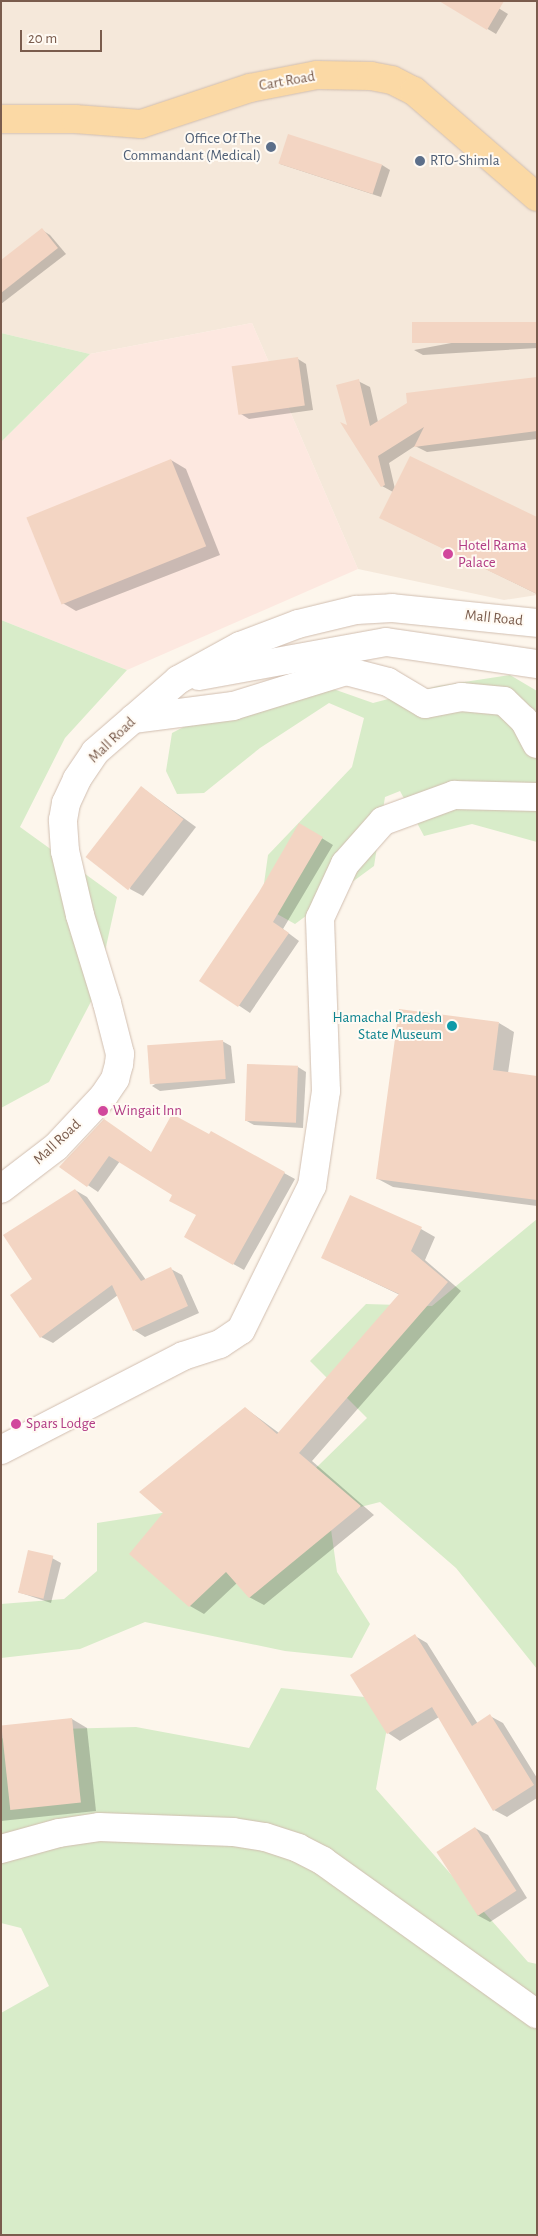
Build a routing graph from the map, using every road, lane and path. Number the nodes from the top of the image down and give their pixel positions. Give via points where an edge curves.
1 (1, 119) edge
2 (537, 197) edge
3 (537, 623) edge
4 (537, 664) edge
5 (178, 680) junction
6 (133, 719) junction
7 (537, 744) edge
8 (537, 797) edge
9 (1, 1189) edge
10 (1, 1450) edge
11 (1, 1849) edge
12 (537, 2014) edge

1 - 2 main road, Cart Road via 75,119 141,124 250,88 317,74 371,76 392,80 414,91
3 - 5 street, Mall Road via 392,608 356,610 298,624 240,646
4 - 5 street via 386,642
5 - 6 street, Mall Road
6 - 7 street via 233,706 346,671 388,682 426,704 461,698 504,701 524,720
6 - 9 street, Mall Road via 96,752 76,779 63,820 65,851 80,915 120,1054 117,1072 103,1097 56,1147
8 - 10 street via 454,795 383,821 345,864 320,918 326,1091 312,1186 241,1330 226,1341 183,1356
11 - 12 street via 59,1833 99,1827 232,1832 265,1837 323,1861

